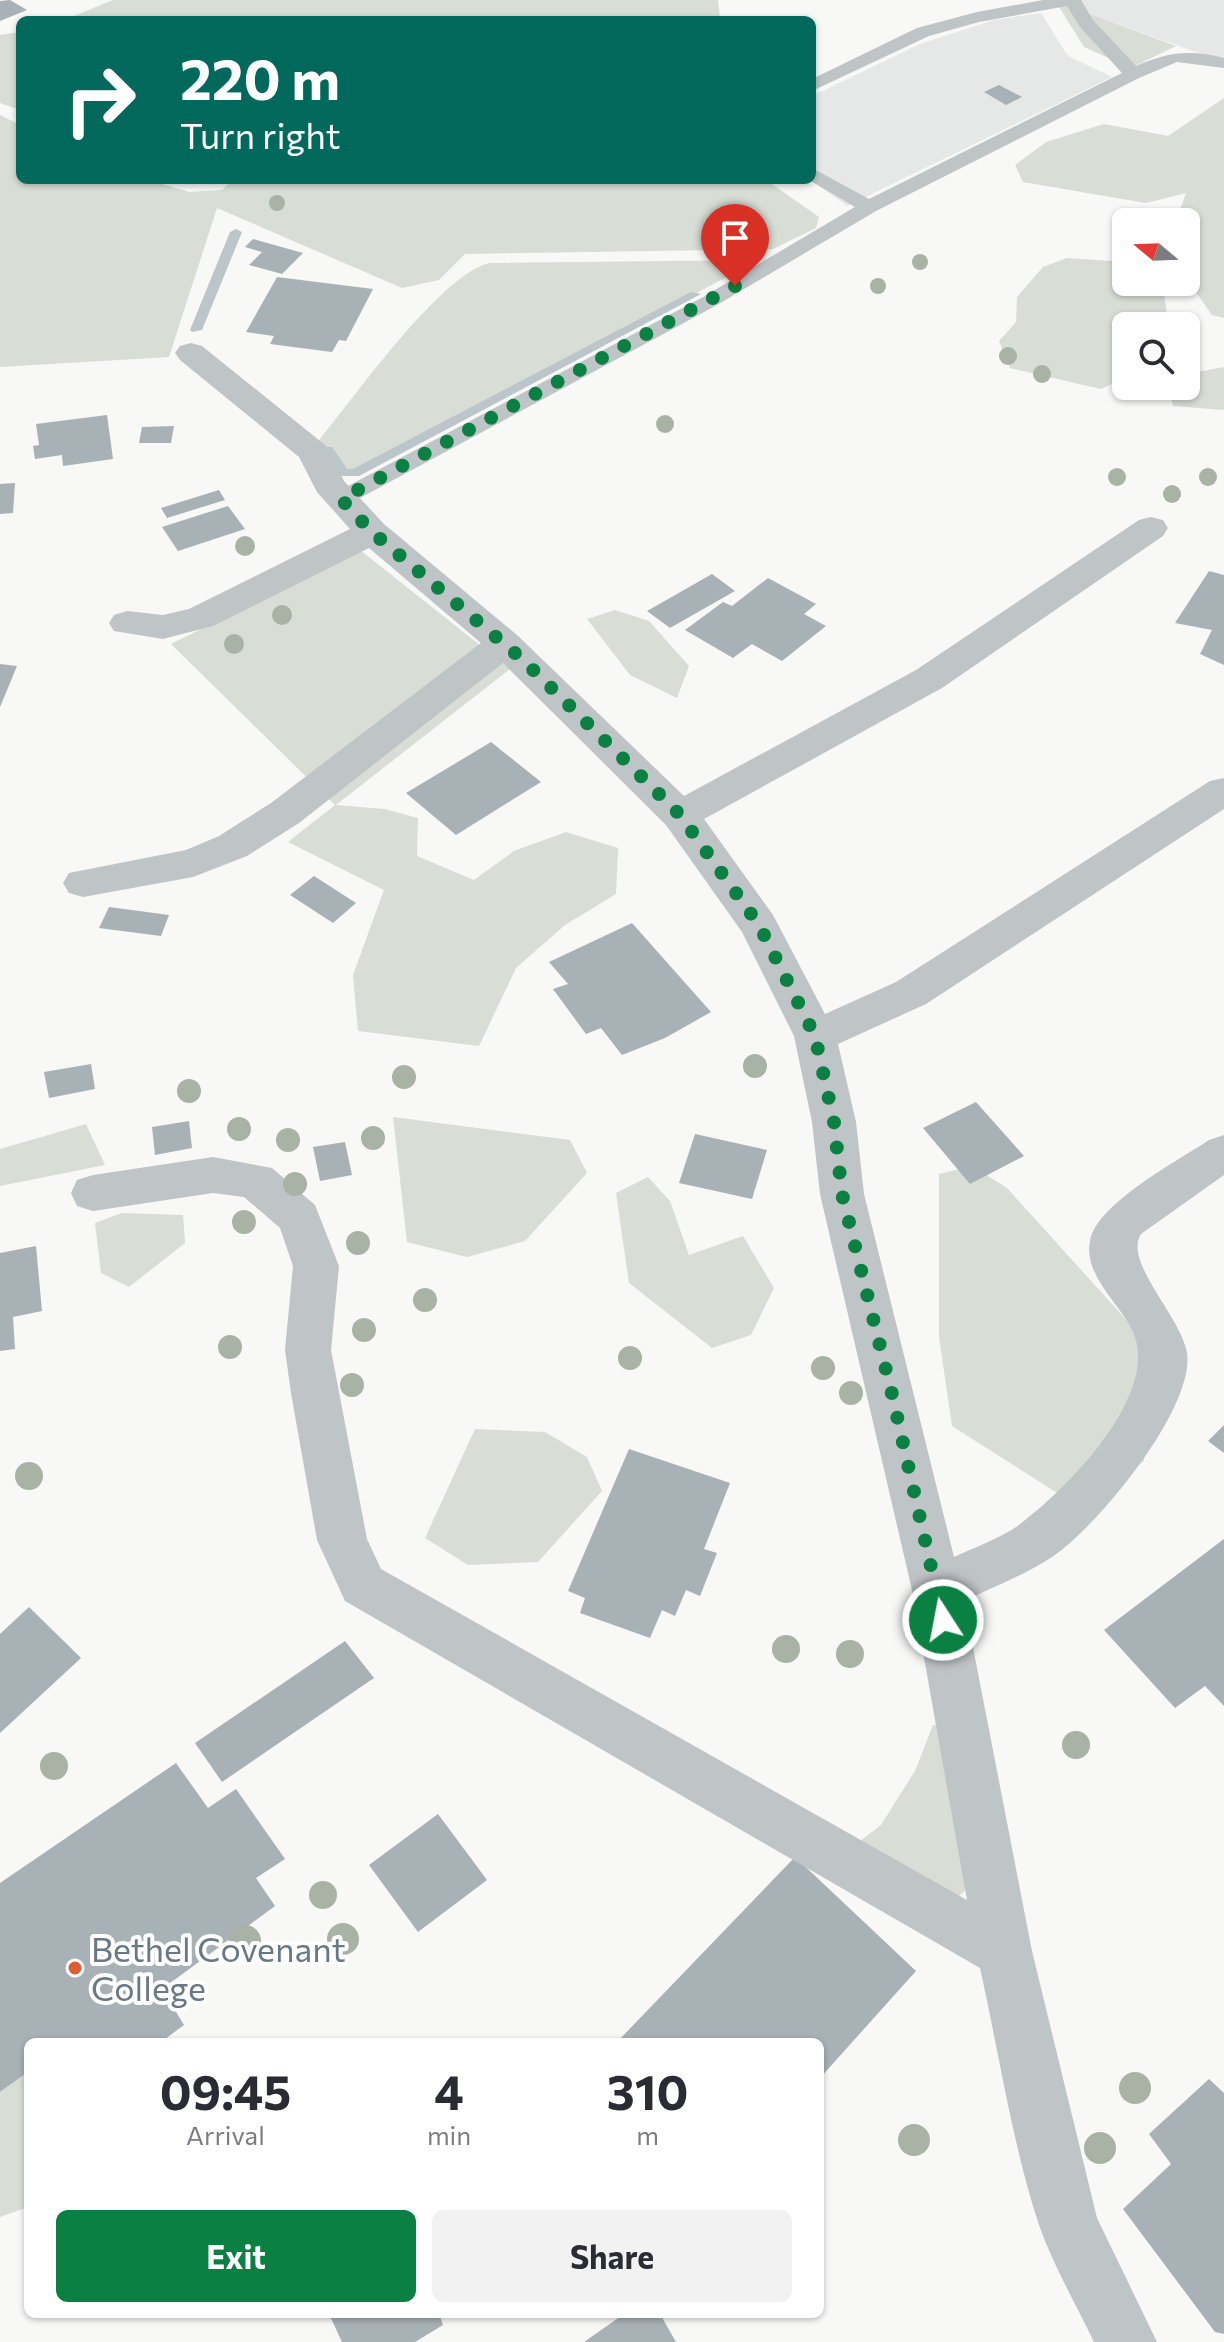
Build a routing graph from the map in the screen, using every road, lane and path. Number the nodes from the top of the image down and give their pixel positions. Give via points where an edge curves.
1 (1072, 0) edge
2 (1224, 63) edge
3 (1133, 74) junction
4 (816, 84) edge
5 (816, 176) edge
6 (869, 207) junction
7 (191, 353) dead end
8 (341, 499) junction
9 (1151, 528) dead end
10 (372, 532) junction
11 (127, 623) dead end
12 (504, 643) junction
13 (1224, 791) edge
14 (680, 815) junction
15 (83, 883) dead end
16 (815, 1036) junction
17 (1224, 1152) edge
18 (93, 1193) dead end
19 (937, 1590) junction
20 (1004, 1951) junction
21 (1126, 2342) edge

1 - 3 lane
1 - 4 lane via 923,32
2 - 3 lane via 1187,54
3 - 6 lane
5 - 6 lane
6 - 8 lane via 710,301
7 - 8 street via 313,452
8 - 10 street
9 - 14 street via 929,679
10 - 11 street via 200,618 163,627
10 - 12 street
12 - 14 street
12 - 15 street via 285,813 233,846 193,863
13 - 16 street via 911,993
14 - 16 street via 759,925
16 - 19 street via 834,1122 842,1194
17 - 19 street via 1125,1221 1112,1241 1115,1266 1154,1324 1164,1355 1158,1392 1117,1462 1036,1541
18 - 20 street via 213,1175 256,1181 299,1218 316,1266 308,1350 315,1393 342,1540 363,1585
19 - 20 street
20 - 21 street via 1069,2225

